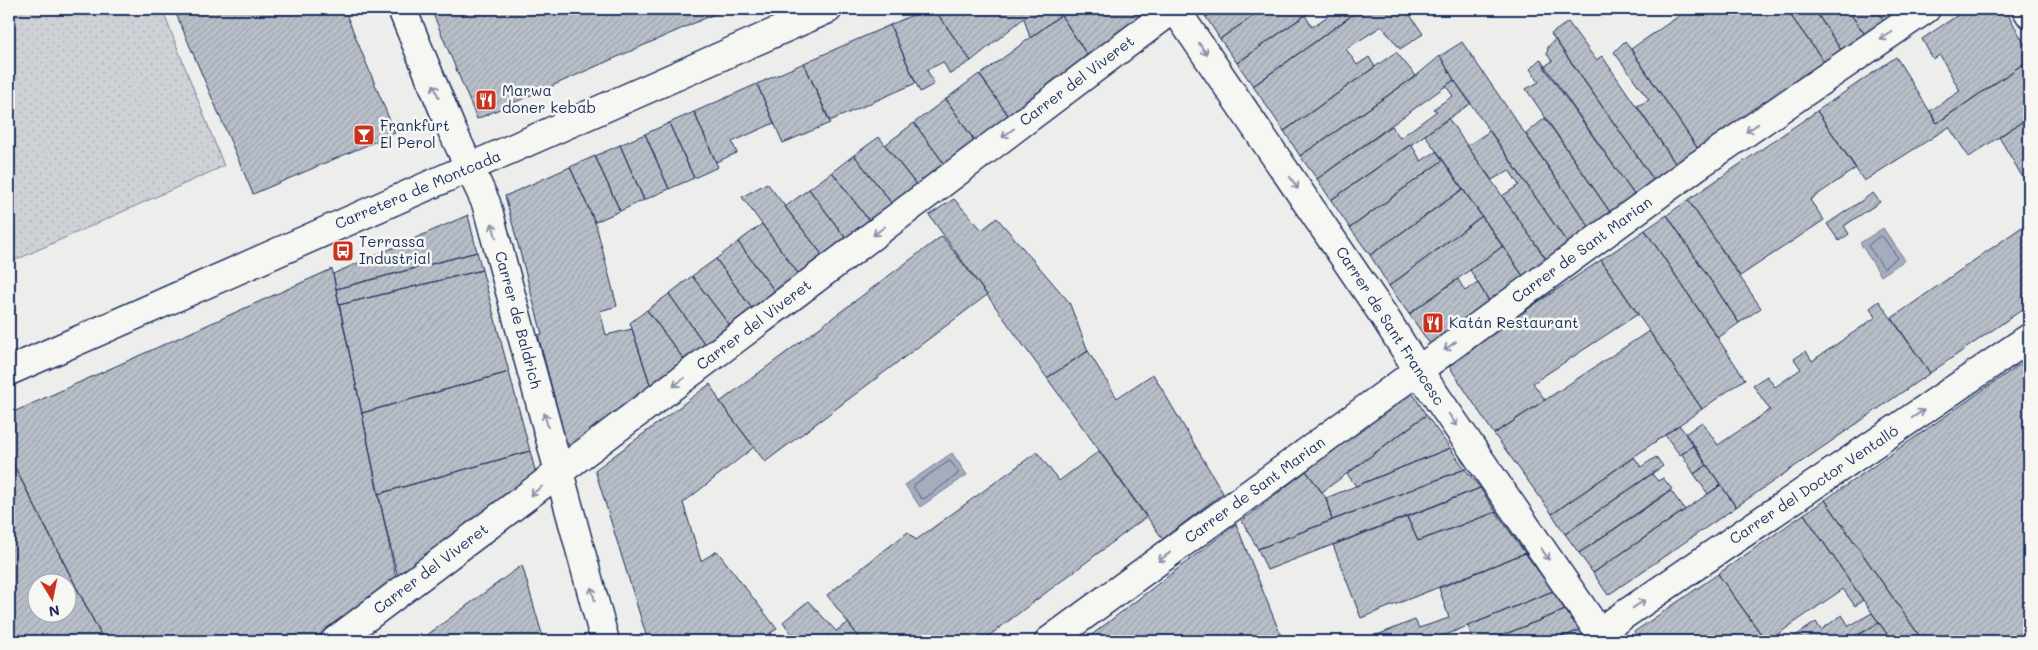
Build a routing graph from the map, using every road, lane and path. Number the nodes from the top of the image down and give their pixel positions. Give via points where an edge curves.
1 (402, 9) edge
2 (828, 9) edge
3 (1174, 9) edge
4 (1926, 9) edge
5 (2027, 9) edge
6 (2029, 13) edge
7 (469, 168) junction
8 (2029, 338) edge
9 (1418, 370) junction
10 (9, 371) edge
11 (560, 473) junction
12 (1602, 636) edge
13 (336, 641) edge
14 (605, 641) edge
15 (1049, 641) edge

7 -> 1 street, Carrer de Baldrich
2 - 7 street, Carretera de Montcada
3 -> 9 street, Carrer de Sant Francesc
3 -> 11 street, Carrer del Viveret
4 -> 9 street, Carrer de Sant Marian via 1697,166
5 - 6 street
7 - 10 street, Carretera de Montcada
11 -> 7 street, Carrer de Baldrich via 486,203
12 -> 8 street, Carrer del Doctor Ventalló
9 -> 12 street, Carrer de Sant Francesc
9 -> 15 street, Carrer de Sant Marian
11 -> 13 street, Carrer del Viveret
14 -> 11 street, Carrer de Baldrich

